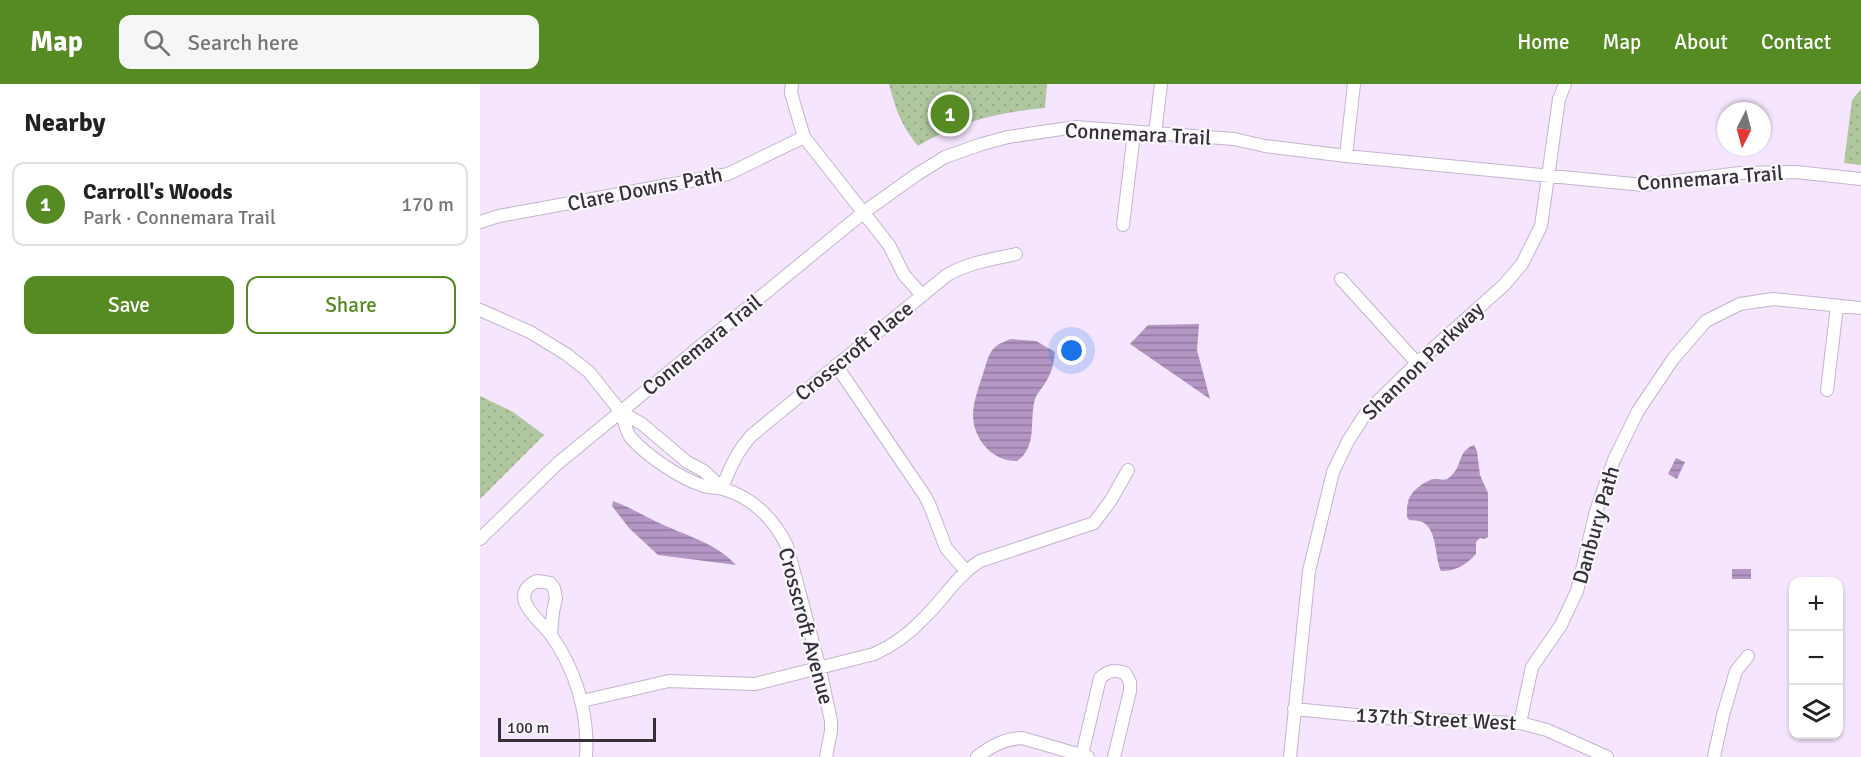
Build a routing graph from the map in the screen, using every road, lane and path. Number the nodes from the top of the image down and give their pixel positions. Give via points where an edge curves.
1 (792, 84) edge
2 (1161, 84) edge
3 (1354, 84) edge
4 (1565, 84) edge
5 (1134, 133) junction
6 (1155, 134) junction
7 (804, 137) junction
8 (1346, 156) junction
9 (1549, 177) junction
10 (1861, 178) edge
11 (864, 212) junction
12 (480, 222) edge
13 (1123, 225) dead end
14 (1016, 254) dead end
15 (1341, 279) dead end
16 (922, 295) junction
17 (1837, 306) junction
18 (1861, 308) edge
19 (480, 310) edge
20 (1417, 363) junction
21 (836, 366) junction
22 (1827, 390) dead end
23 (621, 412) junction
24 (1128, 470) dead end
25 (722, 488) junction
26 (480, 539) edge
27 (965, 570) junction
28 (551, 634) dead end
29 (1748, 656) dead end
30 (820, 669) junction
31 (582, 701) junction
32 (1294, 709) junction
33 (1520, 723) junction
34 (1085, 756) edge
35 (586, 757) edge
36 (826, 757) edge
37 (977, 757) edge
38 (1114, 757) edge
39 (1290, 757) edge
40 (1607, 757) edge
41 (1714, 757) edge

1 - 7 street
2 - 6 street
3 - 8 street
4 - 9 street, Shannon Parkway via 1559,99
5 - 6 street, Connemara Trail
5 - 11 street, Connemara Trail via 1075,128 982,144 945,157
5 - 13 street
6 - 8 street, Connemara Trail via 1234,139
7 - 11 street
7 - 12 street, Clare Downs Path via 722,175
8 - 9 street, Connemara Trail
9 - 10 street, Connemara Trail via 1643,185 1740,173 1796,172
9 - 20 street, Shannon Parkway via 1541,226 1522,264
11 - 16 street via 895,254 904,275
11 - 23 street, Connemara Trail
14 - 16 street, Crosscroft Place via 961,267
15 - 20 street
16 - 21 street, Crosscroft Place
17 - 18 street, Danbury Path
17 - 22 street
17 - 33 street, Danbury Path via 1773,299 1740,304 1706,321 1673,358 1638,411 1614,460 1596,511 1577,591 1561,624 1532,667
19 - 23 street, Crosscroft Avenue via 530,332 566,354 589,372
20 - 32 street, Shannon Parkway via 1366,413 1333,472 1309,571
21 - 25 street, Crosscroft Place via 752,435 741,447
21 - 27 street via 925,496 946,548
23 - 25 street, Crosscroft Avenue via 629,436 647,452 689,479 706,487
23 - 26 street, Connemara Trail via 549,471
24 - 27 street via 1094,523 992,555
25 - 30 street, Crosscroft Avenue via 756,505 783,537
27 - 30 street via 924,619 887,648
28 - 31 street
29 - 41 street via 1736,671
30 - 31 street via 755,684 660,682
30 - 36 street, Crosscroft Avenue via 831,721
31 - 35 street
32 - 33 street, 137th Street West via 1396,719
32 - 39 street, Shannon Parkway
33 - 40 street, 137th Street West via 1547,730
34 - 37 street via 1012,738
34 - 38 street via 1100,678 1118,670 1125,673 1130,691

